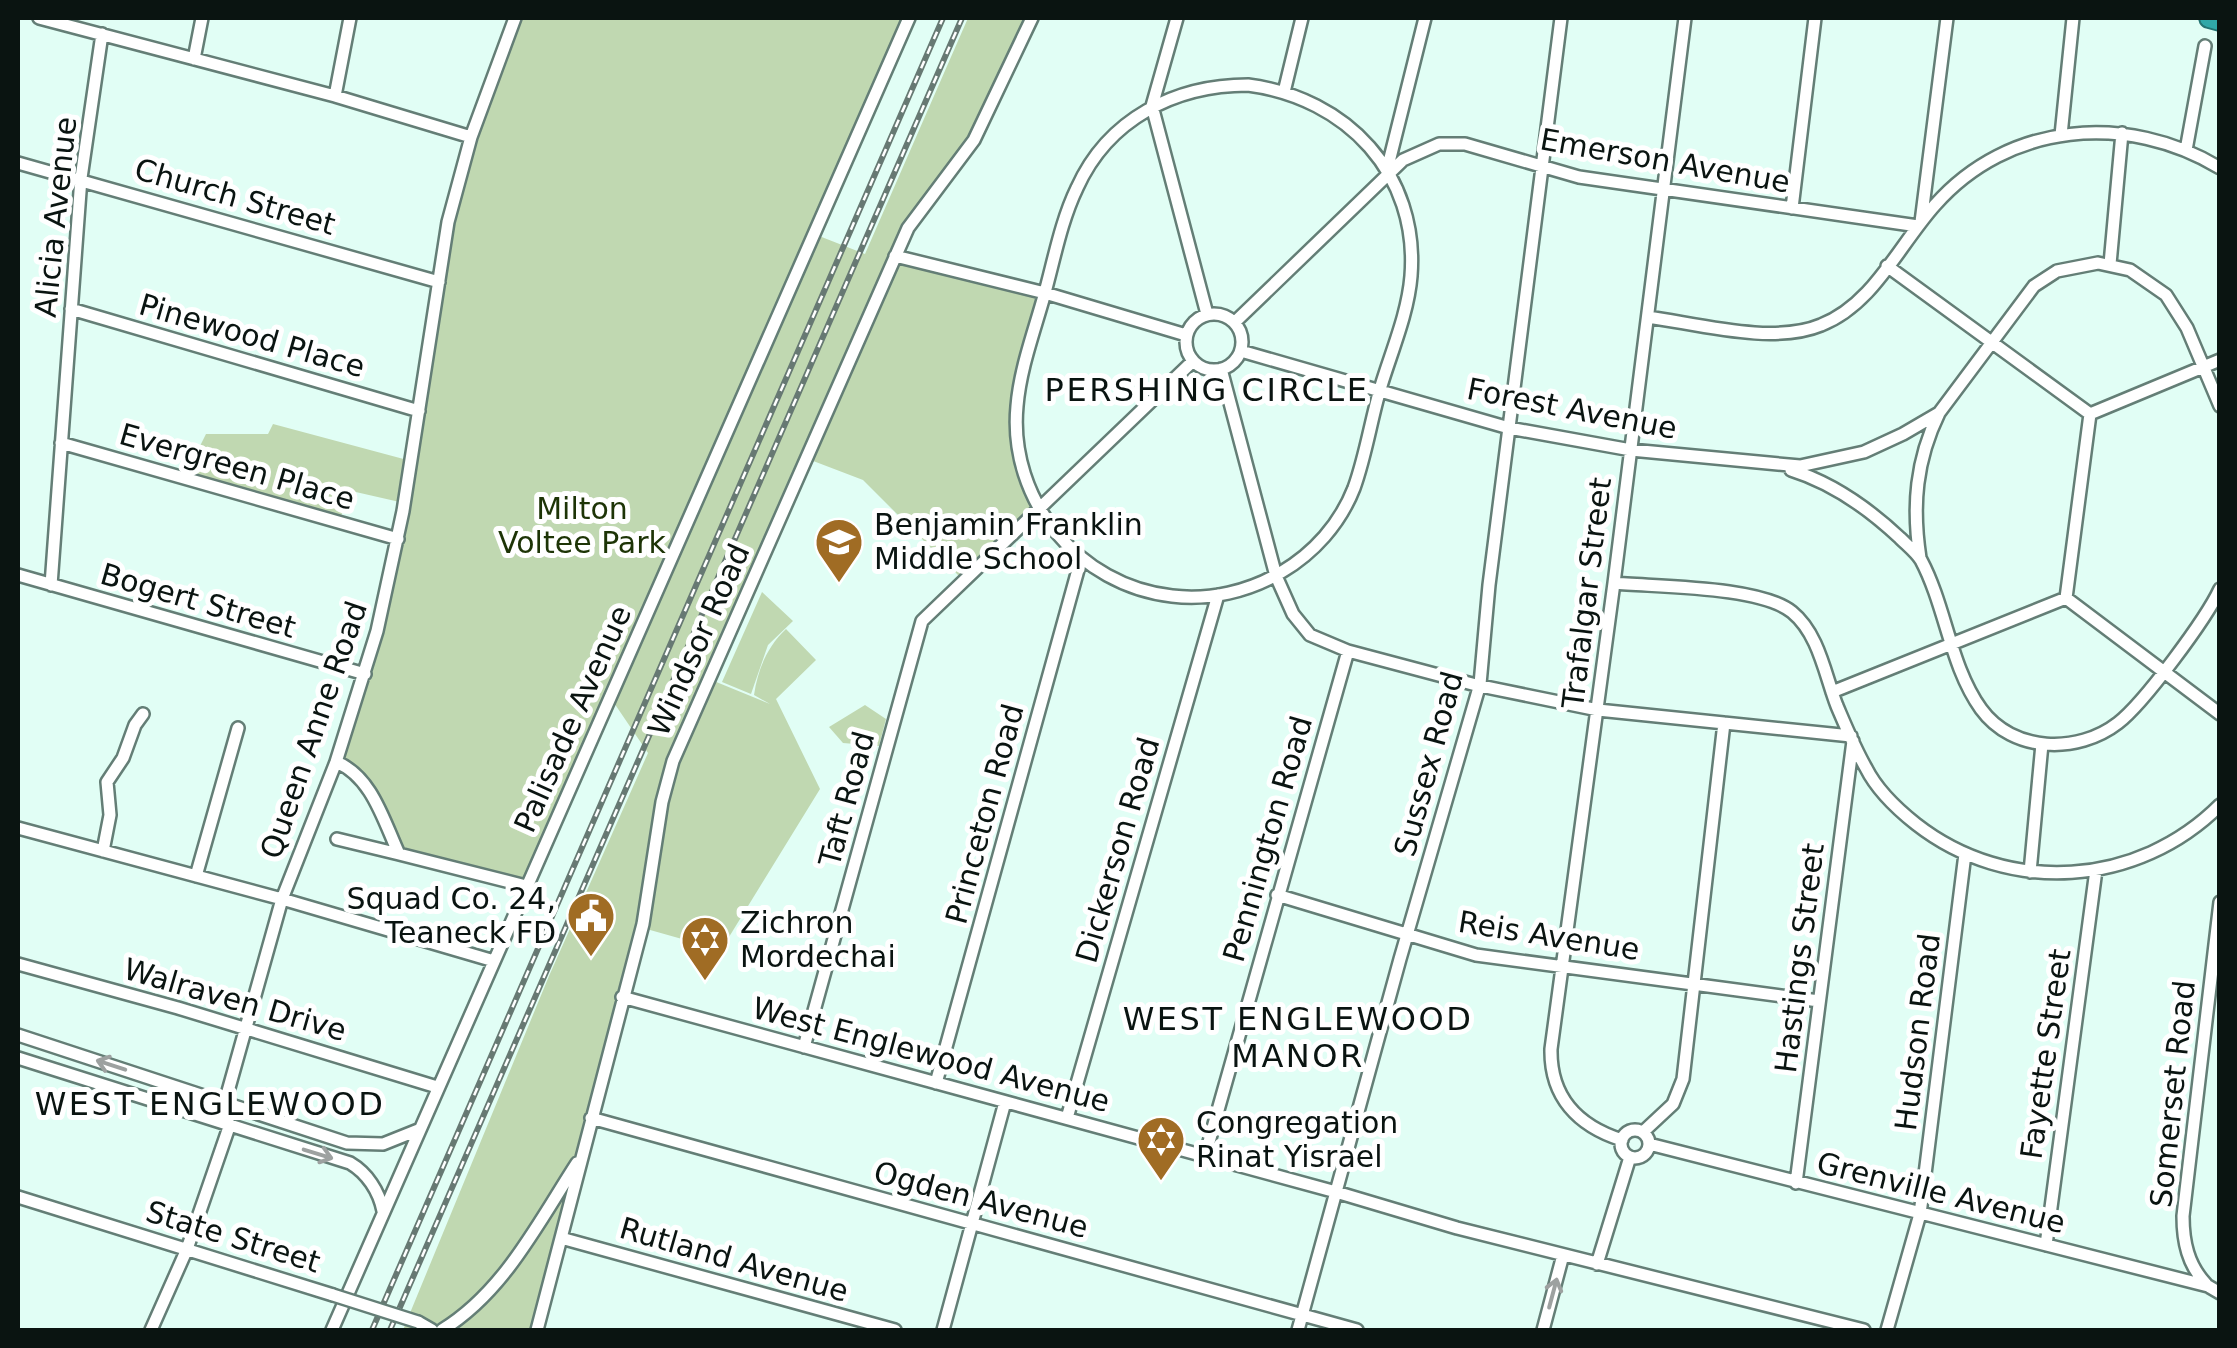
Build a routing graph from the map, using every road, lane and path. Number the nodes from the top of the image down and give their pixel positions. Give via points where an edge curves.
1 (39, 18) edge
2 (202, 18) edge
3 (350, 18) edge
4 (514, 18) edge
5 (908, 18) edge
6 (1032, 18) edge
7 (1176, 18) edge
8 (1302, 18) edge
9 (1425, 18) edge
10 (1561, 18) edge
11 (1685, 18) edge
12 (1816, 18) edge
13 (1947, 18) edge
14 (2074, 18) edge
15 (2210, 18) edge
16 (2220, 22) edge
17 (89, 24) edge
18 (102, 34) junction
19 (2205, 46) dead end
20 (194, 58) junction
21 (1284, 92) junction
22 (335, 96) junction
23 (1153, 100) junction
24 (2122, 132) junction
25 (2060, 134) junction
26 (471, 137) junction
27 (2186, 150) junction
28 (18, 163) edge
29 (1542, 168) junction
30 (2220, 168) edge
31 (1388, 172) junction
32 (81, 178) junction
33 (1664, 189) junction
34 (1792, 208) junction
35 (1919, 225) junction
36 (896, 256) junction
37 (2110, 264) junction
38 (1888, 266) junction
39 (438, 282) junction
40 (1045, 294) junction
41 (72, 309) junction
42 (1207, 314) junction
43 (1648, 317) junction
44 (1235, 322) junction
45 (1186, 334) junction
46 (1990, 341) junction
47 (1241, 350) junction
48 (2220, 360) edge
49 (1193, 361) junction
50 (2204, 366) junction
51 (1221, 369) junction
52 (1380, 391) junction
53 (2220, 406) edge
54 (419, 411) junction
55 (1938, 412) junction
56 (2090, 414) junction
57 (1509, 428) junction
58 (62, 443) junction
59 (1631, 450) junction
60 (1782, 467) junction
61 (1039, 509) junction
62 (398, 539) junction
63 (1920, 558) junction
64 (1082, 559) junction
65 (18, 576) edge
66 (1276, 576) junction
67 (1614, 583) junction
68 (51, 585) junction
69 (2219, 592) edge
70 (1218, 595) junction
71 (2066, 598) junction
72 (1951, 644) junction
73 (1348, 651) junction
74 (2163, 671) junction
75 (365, 674) junction
76 (1479, 686) junction
77 (1832, 692) junction
78 (1598, 710) junction
79 (143, 714) dead end
80 (2220, 714) edge
81 (1724, 723) junction
82 (238, 728) dead end
83 (1852, 738) junction
84 (2042, 744) junction
85 (336, 762) junction
86 (2220, 805) edge
87 (18, 828) edge
88 (338, 839) dead end
89 (103, 851) junction
90 (399, 854) junction
91 (1965, 854) junction
92 (2096, 870) junction
93 (2030, 872) junction
94 (196, 876) junction
95 (526, 886) junction
96 (1277, 896) junction
97 (282, 899) junction
98 (2220, 902) edge
99 (1407, 934) junction
100 (494, 961) junction
101 (18, 964) edge
102 (1564, 966) junction
103 (1694, 984) junction
104 (622, 997) junction
105 (1819, 1001) junction
106 (2213, 1013) edge
107 (246, 1029) junction
108 (18, 1036) edge
109 (804, 1047) junction
110 (18, 1058) edge
111 (936, 1083) junction
112 (437, 1087) junction
113 (225, 1102) junction
114 (1005, 1102) junction
115 (592, 1118) junction
116 (1067, 1118) junction
117 (229, 1127) junction
118 (418, 1130) junction
119 (1646, 1138) junction
120 (1622, 1140) junction
121 (582, 1156) junction
122 (1205, 1156) junction
123 (1630, 1156) junction
124 (1796, 1183) junction
125 (1336, 1192) junction
126 (18, 1197) edge
127 (382, 1210) junction
128 (1920, 1214) junction
129 (972, 1224) junction
130 (561, 1238) junction
131 (2046, 1245) junction
132 (186, 1249) junction
133 (1564, 1255) junction
134 (1597, 1264) junction
135 (2214, 1289) edge
136 (1302, 1315) junction
137 (151, 1330) edge
138 (332, 1330) edge
139 (432, 1330) edge
140 (442, 1330) edge
141 (537, 1330) edge
142 (894, 1330) edge
143 (943, 1330) edge
144 (1298, 1330) edge
145 (1357, 1330) edge
146 (1542, 1330) edge
147 (1864, 1330) edge
148 (1887, 1330) edge

1 - 17 street
2 - 20 street
3 - 22 street
4 - 26 street, Queen Anne Road
5 - 95 street, Palisade Avenue
6 - 36 street, Windsor Road via 980,130 920,209
7 - 23 street
8 - 21 street
9 - 31 street
10 - 29 street, Sussex Road
11 - 33 street, Trafalgar Street
12 - 34 street
13 - 35 street
14 - 25 street
15 - 16 highway
17 - 18 street
18 - 20 street
18 - 32 street, Alicia Avenue
19 - 27 street
20 - 22 street
21 - 23 street via 1208,87
21 - 31 street via 1348,125
22 - 26 street
23 - 40 street via 1084,173
23 - 42 street
24 - 25 street
24 - 27 street
24 - 37 street
25 - 35 street via 1988,161
26 - 39 street, Queen Anne Road
27 - 30 street
28 - 32 street, Church Street
29 - 31 street, Emerson Avenue via 1453,143 1414,153
29 - 33 street, Emerson Avenue
29 - 57 street, Sussex Road
31 - 44 street, Emerson Avenue
31 - 52 street via 1412,258 1407,301
32 - 39 street, Church Street
32 - 41 street, Alicia Avenue
33 - 34 street, Emerson Avenue
33 - 43 street, Trafalgar Street
34 - 35 street, Emerson Avenue
35 - 38 street
36 - 40 street
36 - 104 street, Windsor Road via 673,761 646,910
37 - 46 street via 2084,264 2044,278
37 - 50 street via 2142,275 2166,295
38 - 43 street via 1850,309 1804,331 1772,334
38 - 46 street
39 - 54 street, Queen Anne Road
40 - 45 street
40 - 61 street via 1016,409 1022,466
41 - 54 street, Pinewood Place
41 - 58 street, Alicia Avenue
42 - 44 street
42 - 45 street
43 - 59 street, Trafalgar Street
44 - 47 street
45 - 49 street
46 - 55 street
46 - 56 street
47 - 51 street
47 - 52 street, Forest Avenue
48 - 50 street
49 - 51 street
49 - 61 street
50 - 53 street
50 - 56 street
51 - 66 street
52 - 57 street, Forest Avenue
52 - 66 street via 1348,501 1310,552
54 - 62 street, Queen Anne Road
55 - 60 street via 1864,452
55 - 63 street via 1917,481
56 - 71 street
57 - 59 street, Forest Avenue
57 - 76 street, Sussex Road
58 - 62 street, Evergreen Place
58 - 68 street, Alicia Avenue
59 - 60 street, Forest Avenue
59 - 67 street, Trafalgar Street
60 - 63 street via 1843,492
61 - 64 street
61 - 109 street, Taft Road via 922,621
62 - 75 street, Queen Anne Road
63 - 72 street
64 - 70 street via 1153,593
64 - 111 street, Princeton Road
65 - 68 street, Bogert Street
66 - 70 street
66 - 73 street via 1310,635
67 - 77 street via 1776,602 1807,628
67 - 78 street, Trafalgar Street
68 - 75 street, Bogert Street
69 - 74 street
70 - 116 street, Dickerson Road
71 - 72 street
71 - 74 street
72 - 77 street
72 - 84 street via 1982,711 2005,732
73 - 76 street
73 - 96 street, Pennington Road
74 - 80 street
74 - 84 street via 2129,714 2103,733
75 - 85 street, Queen Anne Road
76 - 78 street
76 - 99 street, Sussex Road
77 - 83 street
78 - 81 street
78 - 102 street, Trafalgar Street
79 - 89 street via 107,782
81 - 83 street
81 - 103 street
82 - 94 street
83 - 91 street via 1894,804
83 - 105 street, Hastings Street
84 - 93 street
85 - 90 street via 362,780
85 - 97 street, Queen Anne Road
86 - 92 street via 2163,847
87 - 89 street
88 - 90 street
89 - 94 street
90 - 95 street
91 - 93 street
91 - 128 street, Hudson Road
92 - 93 street
92 - 131 street, Fayette Street
94 - 97 street
95 - 100 street, Palisade Avenue
96 - 99 street, Reis Avenue
96 - 122 street, Pennington Road
97 - 100 street
97 - 107 street, Queen Anne Road
98 - 106 street, Somerset Road
99 - 102 street, Reis Avenue via 1476,955
99 - 125 street, Sussex Road
100 - 112 street, Palisade Avenue
101 - 107 street, Walraven Drive
102 - 103 street, Reis Avenue
102 - 120 street, Trafalgar Street via 1550,1049 1558,1090 1583,1122
103 - 105 street, Reis Avenue
103 - 119 street via 1679,1092
104 - 109 street, West Englewood Avenue
104 - 115 street, Windsor Road
105 - 124 street, Hastings Street
106 - 135 street, Somerset Road via 2183,1216 2192,1264
107 - 112 street, Walraven Drive
107 - 113 street, Queen Anne Road
113 -> 108 street
109 - 111 street, West Englewood Avenue
110 - 117 street
111 - 114 street, West Englewood Avenue
112 - 118 street, Palisade Avenue
113 - 117 street, Queen Anne Road
113 - 118 street via 359,1146 393,1142
114 - 116 street, West Englewood Avenue
114 - 129 street
115 - 121 street, Windsor Road
115 - 129 street, Ogden Avenue
116 - 122 street, West Englewood Avenue
117 -> 127 street via 356,1166
117 - 132 street, Queen Anne Road
118 - 127 street, Palisade Avenue
119 - 120 street via 1629,1131
119 - 123 street via 1643,1155
119 - 124 street, Grenville Avenue
120 - 123 street
121 - 130 street, Windsor Road
121 - 140 street via 498,1282
122 - 125 street, West Englewood Avenue
123 - 134 street
124 - 128 street, Grenville Avenue
125 - 133 street, West Englewood Avenue
125 - 136 street, Sussex Road
126 - 132 street, State Street
127 - 138 street, Palisade Avenue
128 - 131 street, Grenville Avenue
128 - 148 street, Hudson Road
129 - 136 street, Ogden Avenue
129 - 143 street
130 - 141 street, Windsor Road
130 - 142 street, Rutland Avenue
131 - 135 street, Grenville Avenue
132 - 137 street, Queen Anne Road
132 - 139 street, State Street, bridge
133 - 134 street, West Englewood Avenue
146 -> 133 street
134 - 147 street, West Englewood Avenue
136 - 144 street, Sussex Road
136 - 145 street, Ogden Avenue

